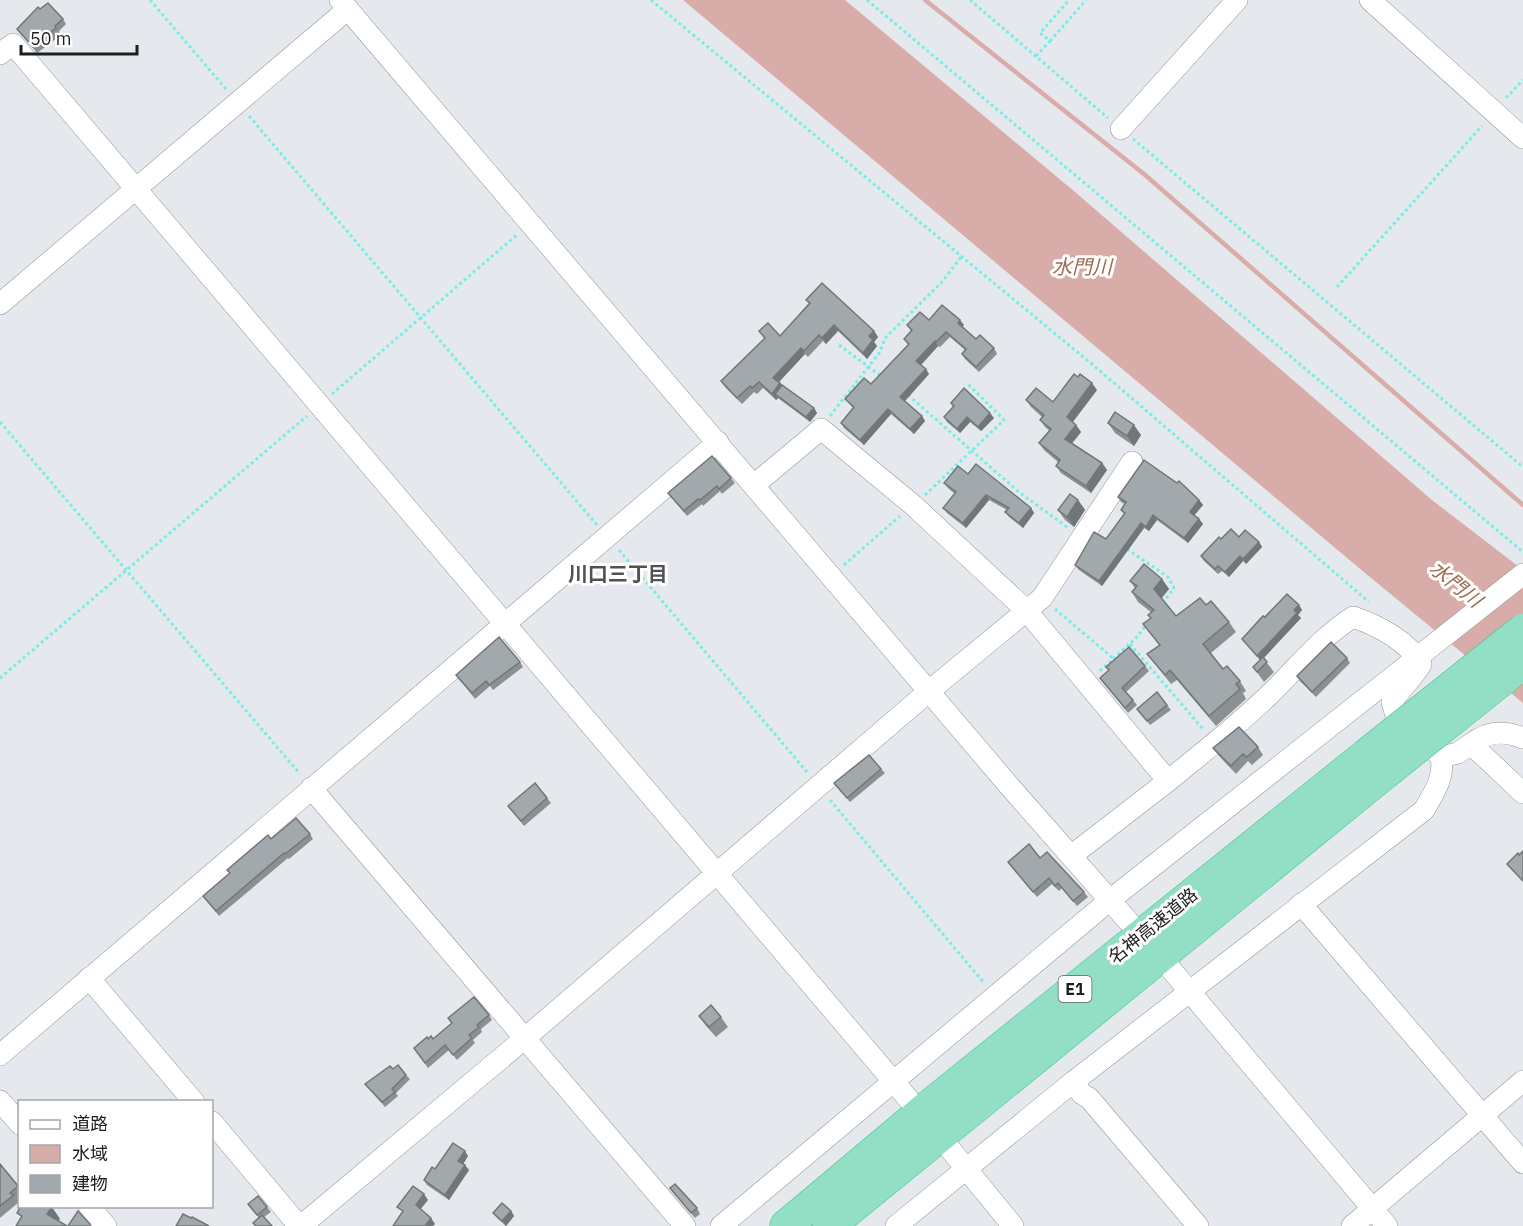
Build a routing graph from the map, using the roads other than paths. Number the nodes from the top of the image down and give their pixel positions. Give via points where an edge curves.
1 (1237, 0) edge
2 (1370, 0) edge
3 (344, 4) edge
4 (0, 54) edge
5 (1121, 129) road end
6 (1523, 138) edge
7 (134, 189) junction
8 (0, 304) edge
9 (718, 442) junction
10 (1132, 462) dead end
11 (754, 485) junction
12 (1523, 574) edge
13 (1034, 604) junction
14 (504, 624) junction
15 (1523, 630) edge
16 (1417, 657) junction
17 (1523, 663) edge
18 (928, 692) junction
19 (1523, 738) edge
20 (1471, 744) junction
21 (1441, 757) junction
22 (1376, 764) junction
23 (1168, 781) junction
24 (311, 788) junction
25 (1523, 793) edge
26 (1071, 856) junction
27 (717, 872) junction
28 (1110, 900) junction
29 (1301, 904) junction
30 (1129, 922) dead end
31 (1169, 968) dead end
32 (89, 978) junction
33 (1189, 991) junction
34 (524, 1039) junction
35 (0, 1055) edge
36 (1523, 1081) edge
37 (892, 1082) junction
38 (1073, 1082) junction
39 (193, 1100) edge
40 (0, 1101) edge
41 (910, 1101) dead end
42 (1482, 1115) junction
43 (18, 1122) edge
44 (213, 1123) edge
45 (950, 1149) dead end
46 (1523, 1163) edge
47 (964, 1169) junction
48 (91, 1208) edge
49 (1372, 1208) junction
50 (106, 1226) edge
51 (300, 1226) edge
52 (685, 1226) edge
53 (721, 1226) edge
54 (786, 1226) edge
55 (829, 1226) edge
56 (896, 1226) edge
57 (1013, 1226) edge
58 (1198, 1226) edge
59 (1352, 1226) edge
60 (1387, 1226) edge

1 - 5 street
2 - 6 street
3 - 7 street
3 - 9 street
4 - 7 street via 13,44
7 - 8 street
7 - 14 street
9 - 11 street
9 - 14 street
10 - 13 street
11 - 13 street via 821,429
11 - 18 street
12 - 16 street
13 - 18 street
13 - 23 street via 1087,684
14 - 24 street
14 - 27 street
15 - 22 highway, 名神高速道路 / E1, bridge
16 - 21 street via 1421,664 1415,675 1392,702 1395,712
16 - 23 street via 1370,622 1353,617
16 - 28 street
17 - 22 highway, 名神高速道路 / E1, bridge
18 - 26 street
18 - 27 street
19 - 20 street via 1512,733 1492,733
20 - 21 street via 1458,753
20 - 25 street
21 - 29 street via 1443,767 1438,786 1424,810
22 - 54 highway, 名神高速道路 / E1 via 924,1110
22 - 55 highway, 名神高速道路 / E1
23 - 26 street
24 - 32 street
24 - 34 street
26 - 28 street
27 - 34 street
27 - 37 street
28 - 30 street
28 - 37 street
29 - 33 street
29 - 42 street
31 - 33 street
32 - 35 street
32 - 39 street
33 - 38 street
33 - 49 street
34 - 51 street
34 - 52 street
36 - 42 street
37 - 41 street
37 - 53 street
38 - 47 street
38 - 58 street
40 - 43 street
42 - 46 street
42 - 49 street
44 - 51 street
45 - 47 street
47 - 56 street
47 - 57 street
48 - 50 street
49 - 59 street
49 - 60 street

